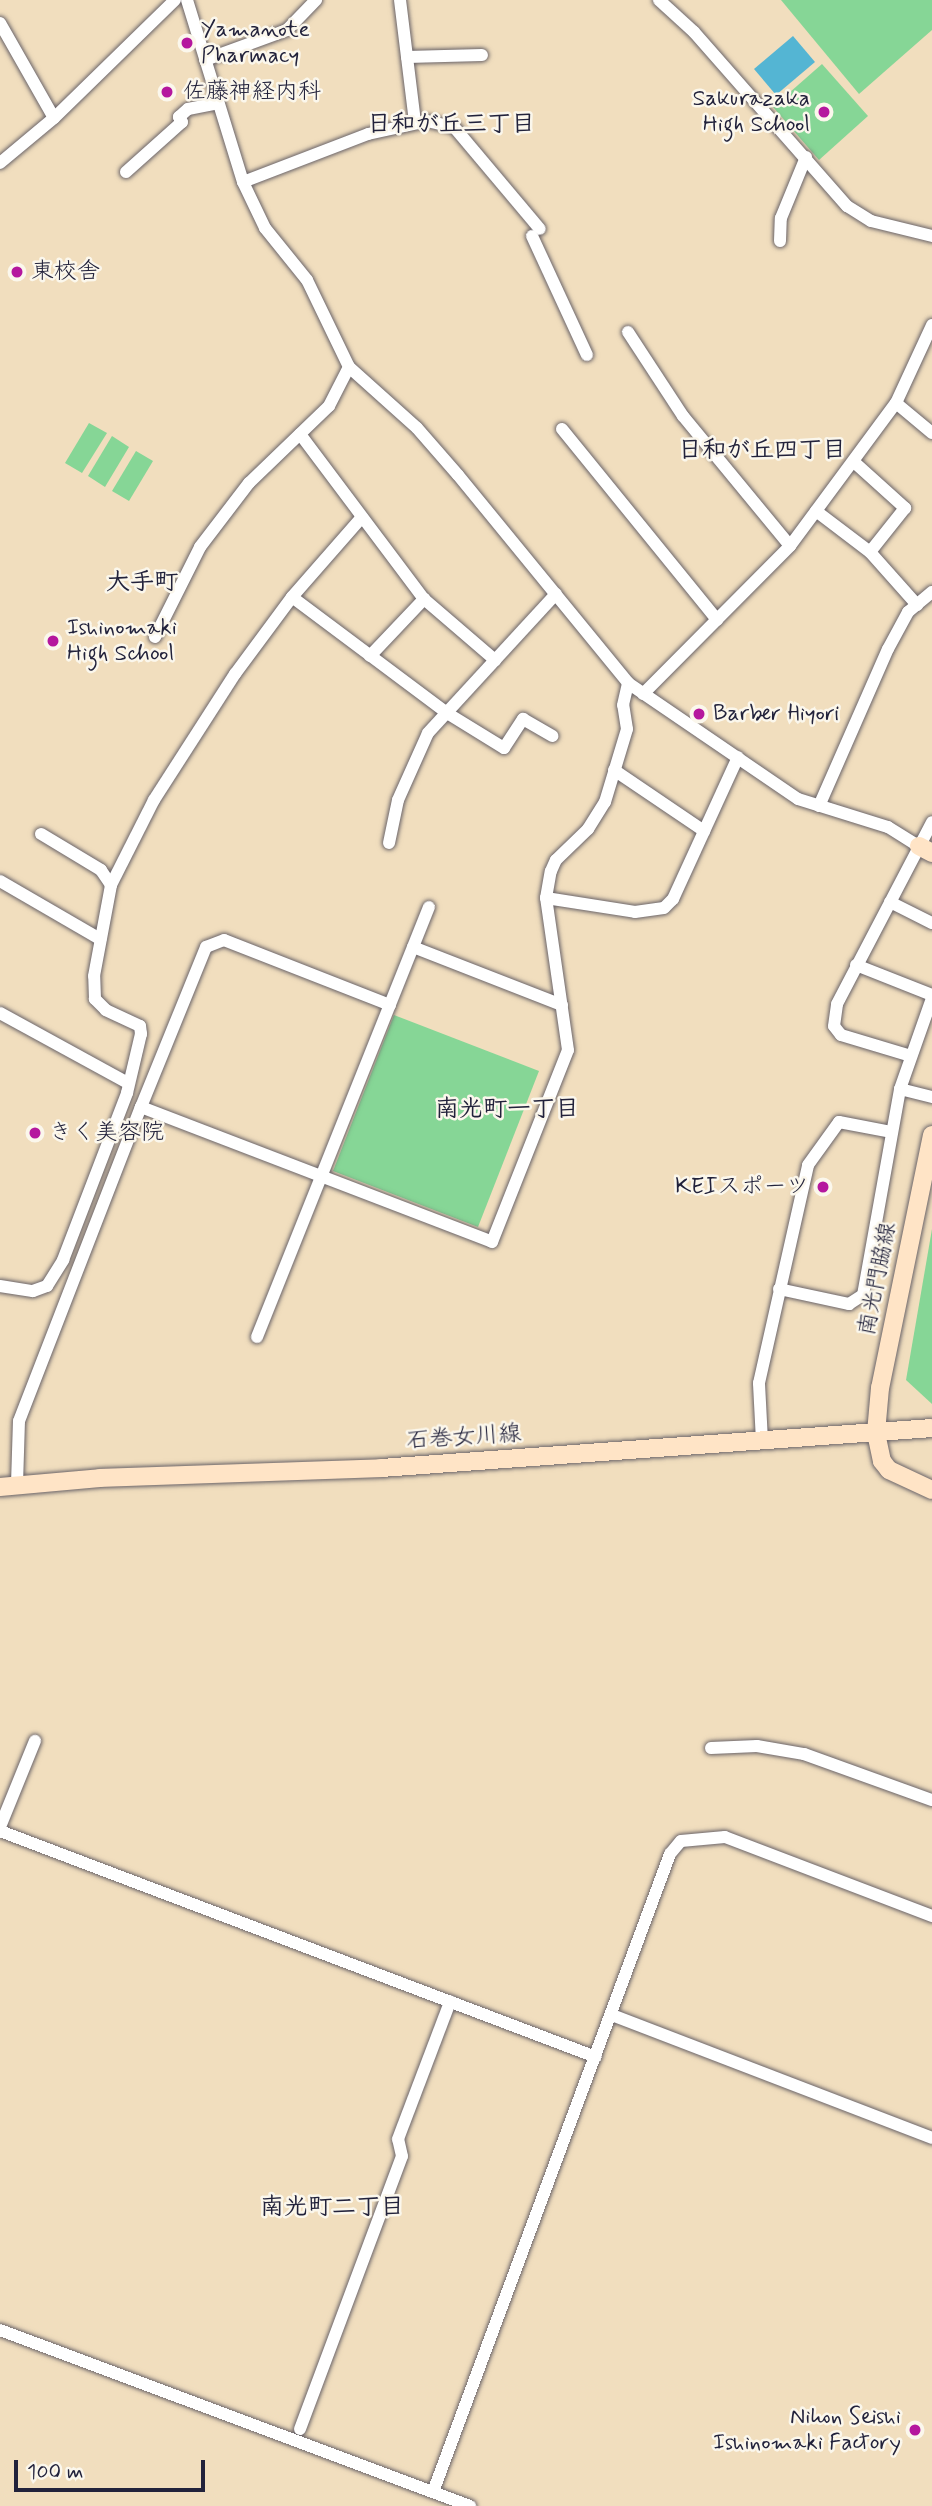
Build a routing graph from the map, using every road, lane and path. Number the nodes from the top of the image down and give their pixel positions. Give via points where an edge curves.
1 (175, 0) edge
2 (187, 0) edge
3 (317, 0) edge
4 (400, 0) edge
5 (659, 0) edge
6 (0, 23) edge
7 (482, 55) dead end
8 (407, 57) junction
9 (205, 60) junction
10 (218, 103) junction
11 (54, 118) junction
12 (415, 122) junction
13 (806, 157) junction
14 (0, 163) edge
15 (126, 172) dead end
16 (243, 182) junction
17 (932, 236) edge
18 (780, 241) dead end
19 (932, 325) edge
20 (628, 332) dead end
21 (587, 355) dead end
22 (349, 367) junction
23 (896, 403) junction
24 (562, 429) dead end
25 (932, 433) edge
26 (300, 434) junction
27 (854, 462) junction
28 (816, 511) junction
29 (362, 517) junction
30 (790, 545) junction
31 (870, 552) junction
32 (932, 592) edge
33 (556, 594) junction
34 (292, 597) junction
35 (424, 599) junction
36 (917, 605) junction
37 (717, 620) junction
38 (155, 637) dead end
39 (370, 656) junction
40 (495, 660) junction
41 (628, 683) junction
42 (643, 694) junction
43 (447, 713) junction
44 (552, 736) dead end
45 (738, 757) junction
46 (614, 770) junction
47 (819, 806) junction
48 (932, 822) edge
49 (704, 831) junction
50 (41, 834) dead end
51 (389, 843) dead end
52 (926, 849) edge
53 (0, 881) edge
54 (111, 885) junction
55 (546, 898) junction
56 (890, 902) junction
57 (429, 907) dead end
58 (932, 923) edge
59 (100, 939) junction
60 (413, 947) junction
61 (856, 965) junction
62 (932, 997) edge
63 (390, 1005) junction
64 (562, 1005) junction
65 (0, 1013) edge
66 (911, 1056) junction
67 (126, 1082) junction
68 (900, 1089) junction
69 (932, 1097) edge
70 (141, 1107) junction
71 (892, 1132) junction
72 (932, 1135) edge
73 (321, 1178) junction
74 (63, 1260) junction
75 (78, 1267) junction
76 (0, 1286) edge
77 (779, 1289) junction
78 (257, 1337) dead end
79 (932, 1428) edge
80 (876, 1433) junction
81 (762, 1441) junction
82 (9, 1485) edge
83 (932, 1490) edge
84 (35, 1741) dead end
85 (711, 1748) dead end
86 (932, 1800) edge
87 (0, 1829) edge
88 (932, 1916) edge
89 (450, 2002) junction
90 (612, 2015) junction
91 (596, 2057) junction
92 (932, 2138) edge
93 (0, 2330) edge
94 (300, 2429) dead end
95 (433, 2492) junction
96 (470, 2506) edge

1 - 11 street
2 - 9 street
3 - 9 street via 287,30
4 - 8 street
5 - 13 street via 694,32
6 - 11 street
7 - 8 street
8 - 12 street
9 - 10 street
10 - 15 street via 188,109 178,117 182,122
10 - 16 street
11 - 14 street
12 - 16 street via 368,134
12 - 21 street via 454,127 536,233
13 - 17 street via 846,206 871,221
13 - 18 street via 781,218
16 - 22 street via 265,228 307,280
19 - 23 street
20 - 30 street via 683,416
22 - 26 street via 329,406
22 - 33 street via 417,428
23 - 25 street
23 - 27 street
24 - 37 street
26 - 29 street
26 - 38 street via 249,483 200,547
27 - 28 street
27 - 31 street via 905,508
28 - 30 street
28 - 31 street
29 - 34 street
29 - 35 street
30 - 37 street
31 - 36 street
32 - 36 street
33 - 40 street
33 - 41 street
34 - 39 street
34 - 54 street via 154,800
35 - 39 street
35 - 40 street
36 - 47 street via 883,659
37 - 42 street
39 - 43 street
40 - 43 street
41 - 42 street
41 - 46 street via 623,705 627,729
42 - 45 street
43 - 44 street via 505,748 523,719
43 - 51 street via 428,733 398,800
45 - 47 street via 786,793
45 - 49 street
46 - 49 street
46 - 55 street via 605,802 588,829 555,860
47 - 52 street via 888,827
48 - 52 street
49 - 55 street via 673,899 664,908 635,912
50 - 54 street via 101,870
52 - 56 street
53 - 59 street
54 - 59 street
55 - 64 street
56 - 58 street
56 - 61 street
57 - 60 street
59 - 67 street via 95,999 106,1010 140,1026
60 - 63 street
60 - 64 street
61 - 62 street
61 - 66 street via 837,1004 834,1026 841,1035
62 - 66 street
63 - 70 street via 224,940 206,947
63 - 73 street
64 - 73 street via 569,1050 492,1242
65 - 67 street
66 - 68 street
67 - 74 street via 127,1093
68 - 69 street
68 - 71 street
70 - 73 street
70 - 75 street
71 - 77 street via 839,1122 823,1143 808,1165
71 - 77 street via 863,1295 849,1304
72 - 80 main road, 南光門脇線 via 880,1388
73 - 78 street
74 - 75 street
74 - 76 street via 47,1286 33,1291
75 - 82 street via 19,1421
77 - 81 street via 758,1383
79 - 80 main road, 石巻女川線
80 - 81 main road, 石巻女川線
80 - 83 main road via 889,1471
81 - 82 main road, 石巻女川線 via 381,1468
84 - 87 street
85 - 86 street via 757,1746 804,1755
87 - 89 street
88 - 90 street via 725,1836 681,1841 670,1854
89 - 91 street
89 - 94 street via 398,2139 402,2156
90 - 91 street
90 - 92 street
91 - 95 street
93 - 95 street
95 - 96 street

